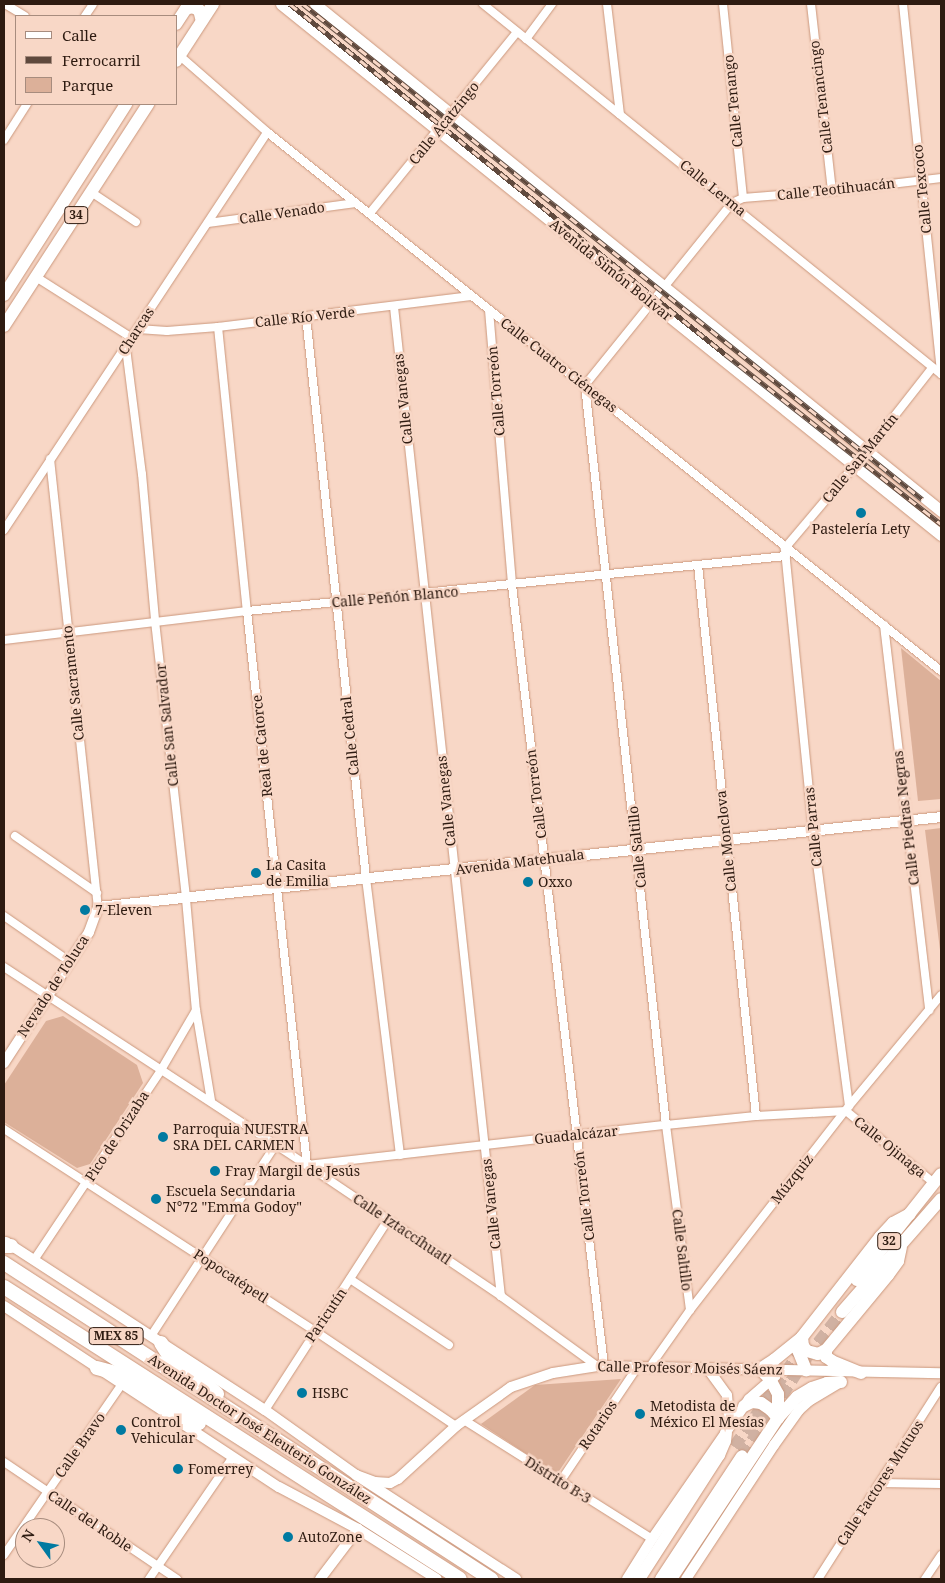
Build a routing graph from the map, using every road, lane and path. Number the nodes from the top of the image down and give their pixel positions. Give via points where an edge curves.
1 (5, 4) edge
2 (93, 4) edge
3 (213, 4) edge
4 (281, 4) edge
5 (315, 4) edge
6 (483, 4) edge
7 (552, 4) edge
8 (608, 4) edge
9 (723, 4) edge
10 (811, 4) edge
11 (903, 4) edge
12 (187, 6) edge
13 (23, 15) edge
14 (86, 15) edge
15 (178, 21) edge
16 (202, 21) junction
17 (518, 32) junction
18 (526, 39) junction
19 (178, 59) edge
20 (26, 105) edge
21 (125, 105) edge
22 (147, 105) edge
23 (620, 114) junction
24 (450, 115) junction
25 (438, 131) junction
26 (267, 132) junction
27 (4, 140) edge
28 (941, 178) edge
29 (922, 180) junction
30 (832, 191) junction
31 (91, 192) junction
32 (743, 198) junction
33 (356, 203) junction
34 (732, 203) junction
35 (370, 213) junction
36 (136, 222) dead end
37 (208, 223) junction
38 (36, 277) junction
39 (662, 287) junction
40 (5, 289) edge
41 (471, 296) junction
42 (651, 302) junction
43 (394, 307) junction
44 (489, 310) junction
45 (306, 316) junction
46 (4, 326) edge
47 (218, 327) junction
48 (138, 329) junction
49 (132, 338) junction
50 (126, 348) junction
51 (932, 368) junction
52 (941, 374) edge
53 (585, 384) junction
54 (867, 451) junction
55 (50, 459) junction
56 (854, 466) junction
57 (941, 511) edge
58 (4, 530) edge
59 (941, 535) edge
60 (786, 552) junction
61 (698, 565) junction
62 (605, 574) junction
63 (512, 585) junction
64 (424, 594) junction
65 (336, 602) junction
66 (247, 611) junction
67 (155, 621) junction
68 (884, 625) junction
69 (67, 633) junction
70 (4, 640) edge
71 (941, 671) edge
72 (941, 817) edge
73 (906, 821) junction
74 (813, 831) junction
75 (15, 836) dead end
76 (726, 840) junction
77 (637, 849) junction
78 (544, 859) junction
79 (453, 870) junction
80 (366, 878) junction
81 (278, 888) junction
82 (97, 893) junction
83 (186, 899) junction
84 (98, 906) junction
85 (4, 916) edge
86 (69, 962) junction
87 (4, 967) edge
88 (941, 995) edge
89 (47, 996) junction
90 (196, 1010) junction
91 (929, 1010) junction
92 (4, 1063) edge
93 (161, 1070) junction
94 (211, 1101) junction
95 (848, 1109) junction
96 (756, 1116) junction
97 (666, 1125) junction
98 (4, 1129) edge
99 (577, 1135) junction
100 (276, 1144) junction
101 (485, 1145) junction
102 (400, 1155) junction
103 (307, 1165) junction
104 (938, 1178) edge
105 (87, 1183) junction
106 (941, 1199) edge
107 (910, 1214) junction
108 (388, 1220) junction
109 (6, 1244) edge
110 (901, 1247) junction
111 (202, 1257) junction
112 (34, 1260) junction
113 (4, 1263) edge
114 (350, 1279) junction
115 (4, 1287) edge
116 (501, 1296) junction
117 (5, 1310) edge
118 (690, 1310) junction
119 (315, 1331) junction
120 (802, 1337) junction
121 (156, 1340) junction
122 (449, 1344) dead end
123 (826, 1350) junction
124 (600, 1366) junction
125 (97, 1368) junction
126 (637, 1368) junction
127 (648, 1368) junction
128 (708, 1369) junction
129 (760, 1369) junction
130 (784, 1370) junction
131 (806, 1370) junction
132 (861, 1373) junction
133 (941, 1373) edge
134 (770, 1379) junction
135 (841, 1382) junction
136 (122, 1384) junction
137 (941, 1387) edge
138 (744, 1406) junction
139 (227, 1409) junction
140 (265, 1410) junction
141 (778, 1418) junction
142 (460, 1423) junction
143 (232, 1433) junction
144 (726, 1433) junction
145 (774, 1445) junction
146 (233, 1457) junction
147 (4, 1462) edge
148 (356, 1475) junction
149 (560, 1482) junction
150 (880, 1483) junction
151 (941, 1484) edge
152 (47, 1492) junction
153 (358, 1529) junction
154 (652, 1539) junction
155 (4, 1555) edge
156 (941, 1555) edge
157 (158, 1566) junction
158 (150, 1579) edge
159 (177, 1579) edge
160 (320, 1579) edge
161 (437, 1579) edge
162 (460, 1579) edge
163 (491, 1579) edge
164 (515, 1579) edge
165 (627, 1579) edge
166 (638, 1579) edge
167 (648, 1579) edge
168 (661, 1579) edge
169 (671, 1579) edge
170 (686, 1579) edge
171 (818, 1579) edge
172 (925, 1579) edge

1 - 13 street
2 - 14 street
3 - 16 main road
4 - 25 main road, Avenida Simón Bolívar
5 - 24 main road, Avenida Simón Bolívar
6 - 17 street, Calle Lerma
7 - 18 street
8 - 23 street
9 - 32 street, Calle Tenango
10 - 30 street, Calle Tenancingo
11 - 29 street, Calle Texcoco
12 - 15 main road
12 - 16 main road via 199,10
16 - 19 main road
17 - 18 street, Calle Lerma
17 - 24 street, Calle Acatzingo
18 - 23 street, Calle Lerma
19 - 26 street, Calle Cuatro Ciénegas
20 - 27 street
21 - 40 main road, 34
22 - 31 main road, 34
23 - 34 street, Calle Lerma
24 - 25 street, Calle Acatzingo
24 - 39 main road, Avenida Simón Bolívar
25 - 35 street, Calle Acatzingo
25 - 42 main road, Avenida Simón Bolívar
26 - 33 street, Calle Cuatro Ciénegas
26 - 37 street, Charcas
28 - 29 street, Calle Teotihuacán
29 - 30 street, Calle Teotihuacán
29 - 52 street, Calle Texcoco
30 - 32 street, Calle Teotihuacán
31 - 36 street
31 - 38 main road, 34
32 - 34 street, Calle Teotihuacán
33 - 35 street, Calle Cuatro Ciénegas
33 - 37 street, Calle Venado
34 - 39 street
34 - 51 street, Calle Lerma
35 - 41 street, Calle Cuatro Ciénegas
37 - 48 street, Charcas
38 - 46 main road, 34
38 - 49 street
39 - 42 street
39 - 54 main road, Avenida Simón Bolívar
41 - 43 street, Calle Río Verde
41 - 44 street, Calle Cuatro Ciénegas
42 - 53 street
42 - 56 main road, Avenida Simón Bolívar
43 - 45 street, Calle Río Verde
43 - 64 street, Calle Vanegas
44 - 53 street, Calle Cuatro Ciénegas
44 - 63 street, Calle Torreón
45 - 47 street, Calle Río Verde
45 - 65 street, Calle Cedral
47 - 48 street, Calle Río Verde via 167,331
47 - 66 street, Real de Catorce
48 - 49 street, Charcas
49 - 50 street, Charcas
50 - 55 street, Charcas
50 - 67 street, Calle San Salvador via 142,474
51 - 52 street, Calle Lerma
51 - 54 street, Calle San Martín
53 - 60 street, Calle Cuatro Ciénegas
53 - 62 street, Calle Saltillo
54 - 56 street, Calle San Martín
54 - 57 main road, Avenida Simón Bolívar
55 - 58 street, Charcas
55 - 69 street, Calle Sacramento
56 - 59 main road, Avenida Simón Bolívar
56 - 60 street, Calle San Martín
60 - 61 street, Calle Peñón Blanco
60 - 68 street, Calle Cuatro Ciénegas
60 - 74 street, Calle Parras
61 - 62 street, Calle Peñón Blanco
61 - 76 street, Calle Monclova
62 - 63 street, Calle Peñón Blanco
62 - 77 street, Calle Saltillo
63 - 64 street, Calle Peñón Blanco
63 - 78 street, Calle Torreón
64 - 65 street, Calle Peñón Blanco
64 - 79 street, Calle Vanegas
65 - 66 street, Calle Peñón Blanco
65 - 80 street, Calle Cedral
66 - 67 street, Calle Peñón Blanco
66 - 81 street, Real de Catorce
67 - 69 street, Calle Peñón Blanco
67 - 83 street, Calle San Salvador
68 - 71 street, Calle Cuatro Ciénegas
68 - 73 street, Calle Piedras Negras
69 - 70 street, Calle Peñón Blanco
69 - 82 street, Calle Sacramento
72 - 73 street, Avenida Matehuala
73 - 74 street, Avenida Matehuala
73 - 91 street, Calle Piedras Negras
74 - 76 street, Avenida Matehuala
74 - 95 street, Calle Parras
75 - 82 street
76 - 77 street, Avenida Matehuala
76 - 96 street, Calle Monclova
77 - 78 street, Avenida Matehuala
77 - 97 street, Calle Saltillo
78 - 79 street, Avenida Matehuala
78 - 99 street, Calle Torreón
79 - 80 street, Avenida Matehuala
79 - 101 street, Calle Vanegas
80 - 81 street, Avenida Matehuala
80 - 102 street, Calle Cedral
81 - 83 street, Avenida Matehuala
81 - 103 street, Real de Catorce
82 - 84 street, Calle Sacramento
83 - 84 street, Avenida Matehuala
83 - 90 street, Calle San Salvador
84 - 86 street, Nevado de Toluca via 89,932
85 - 86 street
86 - 89 street, Nevado de Toluca
87 - 89 street, Calle Iztaccíhuatl
88 - 91 street, Múzquiz
89 - 92 street, Nevado de Toluca
89 - 93 street, Calle Iztaccíhuatl
90 - 93 street, Pico de Orizaba
90 - 94 street, Calle San Salvador
91 - 95 street, Múzquiz
93 - 94 street, Calle Iztaccíhuatl
93 - 105 street, Pico de Orizaba
94 - 100 street, Calle Iztaccíhuatl
95 - 96 street, Guadalcázar
95 - 104 street, Calle Ojinaga
95 - 118 street, Múzquiz
96 - 97 street, Guadalcázar
97 - 99 street, Guadalcázar
97 - 118 street, Calle Saltillo
98 - 105 street, Popocatépetl
99 - 101 street, Guadalcázar
99 - 124 street, Calle Torreón
100 - 103 street, Calle Iztaccíhuatl
100 - 111 street
101 - 102 street, Guadalcázar
101 - 116 street, Calle Vanegas
102 - 103 street, Guadalcázar
103 - 108 street, Calle Iztaccíhuatl
104 - 107 main road, 32
105 - 111 street, Popocatépetl
105 - 112 street, Pico de Orizaba
106 - 110 main road, 32
107 - 110 main road, 32 via 838,1310
107 - 120 main road via 893,1223 880,1237
108 - 114 street, Paricutín
108 - 116 street, Calle Iztaccíhuatl
109 - 112 street
110 - 123 main road via 898,1261 888,1275
111 - 119 street, Popocatépetl
111 - 121 street
112 - 121 street
113 - 139 highway, Avenida Doctor José Eleuterio González / MEX 85
114 - 119 street, Paricutín
114 - 122 street
115 - 143 highway, Avenida Doctor José Eleuterio González / MEX 85
116 - 124 street, Calle Iztaccíhuatl
117 - 125 street
118 - 127 street, Múzquiz
119 - 140 street, Paricutín
119 - 142 street, Popocatépetl
120 - 123 main road via 807,1351 818,1354
120 - 129 main road
120 - 131 main road via 798,1350
121 - 139 highway via 169,1356 214,1390
121 - 140 street
123 - 132 main road via 826,1357 832,1361
124 - 126 street, Calle Profesor Moisés Sáenz
124 - 142 street, Calle Profesor Moisés Sáenz via 553,1373 511,1387
125 - 136 street
125 - 143 highway via 123,1375 204,1425
126 - 127 street, Calle Profesor Moisés Sáenz
126 - 149 street, Rotarios
127 - 128 street, Calle Profesor Moisés Sáenz
128 - 129 street, Calle Profesor Moisés Sáenz
128 - 144 street via 727,1395
129 - 130 street, Calle Profesor Moisés Sáenz
129 - 134 main road
130 - 131 street, Calle Profesor Moisés Sáenz
130 - 134 street
131 - 132 street, Calle Profesor Moisés Sáenz
132 - 133 street, Calle Profesor Moisés Sáenz
132 - 135 street
134 - 138 street
134 - 141 main road via 778,1394
135 - 141 main road via 812,1388 797,1397
135 - 145 street via 799,1410
136 - 146 street
136 - 152 street, Calle Bravo
137 - 150 street, Calle Factores Mutuos
138 - 141 main road via 752,1402 761,1403
138 - 144 street
139 - 163 highway, Avenida Doctor José Eleuterio González / MEX 85
140 - 148 street
141 - 145 street
141 - 169 main road
142 - 148 street, Calle Profesor Moisés Sáenz via 398,1479 390,1483 375,1482
142 - 149 street, Distrito B-3
143 - 162 highway, Avenida Doctor José Eleuterio González / MEX 85
144 - 154 street
144 - 166 main road via 719,1455
145 - 170 street
146 - 153 street via 280,1487
146 - 157 street
147 - 152 street, Calle del Roble
148 - 164 street
149 - 154 street, Distrito B-3
150 - 151 street
150 - 171 street, Calle Factores Mutuos
152 - 155 street, Calle Bravo
152 - 157 street, Calle del Roble
153 - 160 street
153 - 161 street
154 - 165 street
156 - 172 street
157 - 158 street
157 - 159 street, Calle del Roble
167 - 168 main road via 738,1451

